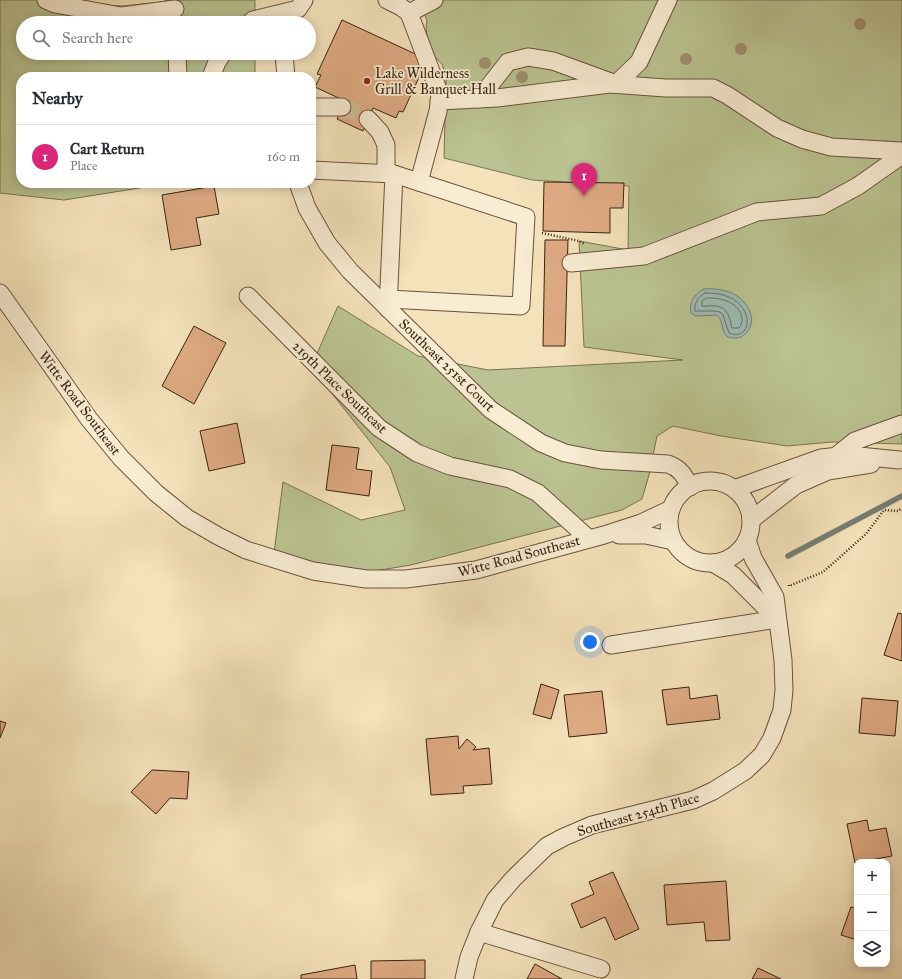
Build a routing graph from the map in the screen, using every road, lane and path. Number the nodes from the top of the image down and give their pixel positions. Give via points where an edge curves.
1 (46, 0) edge
2 (304, 0) edge
3 (387, 0) edge
4 (434, 0) edge
5 (668, 0) edge
6 (175, 10) edge
7 (281, 12) edge
8 (409, 13) junction
9 (267, 16) edge
10 (177, 60) edge
11 (218, 60) edge
12 (285, 60) edge
13 (178, 72) edge
14 (213, 72) edge
15 (286, 72) edge
16 (616, 84) junction
17 (479, 99) junction
18 (439, 102) junction
19 (316, 107) edge
20 (342, 107) tunnel mouth
21 (368, 119) tunnel mouth
22 (902, 151) edge
23 (902, 155) edge
24 (316, 170) edge
25 (390, 174) junction
26 (419, 182) junction
27 (300, 188) edge
28 (525, 229) junction
29 (586, 244) dead end
30 (571, 263) dead end
31 (0, 292) edge
32 (248, 296) dead end
33 (388, 304) junction
34 (902, 424) edge
35 (835, 457) junction
36 (900, 460) edge
37 (690, 487) junction
38 (734, 489) junction
39 (902, 508) edge
40 (671, 510) junction
41 (751, 520) junction
42 (596, 536) junction
43 (747, 540) junction
44 (673, 541) junction
45 (713, 563) junction
46 (786, 581) dead end
47 (777, 619) junction
48 (611, 646) dead end
49 (478, 932) junction
50 (601, 969) dead end
51 (464, 979) edge

1 - 6 street via 55,4 120,16
2 - 7 street via 298,9
3 - 8 street
4 - 8 street
5 - 16 street via 639,62
7 - 9 street
8 - 18 street via 440,95
10 - 13 street
11 - 14 street
12 - 15 street
16 - 17 street
16 - 17 street via 554,62 528,57 508,62
16 - 22 street via 713,88 777,128 802,139 831,147
17 - 18 street
18 - 26 street
19 - 20 street
21 - 25 street via 380,132 386,145
23 - 30 street via 858,186 821,206 757,212 644,256
24 - 25 street
25 - 26 street
25 - 33 street
26 - 28 street via 526,217
27 - 33 street, Southeast 251st Court via 307,208 327,243 350,271
28 - 29 path
28 - 33 street via 520,306
31 - 42 street, Witte Road Southeast via 89,419 121,458 156,493 187,518 246,550 313,571 366,579 406,579 476,570
32 - 42 street, 219th Place Southeast via 379,428 417,453 450,466 510,479 538,493
33 - 37 street, Southeast 251st Court via 491,410 541,443 565,453 601,460 676,466 683,472
34 - 35 street via 855,441
35 - 36 street via 849,455
35 - 38 street via 821,458
36 - 41 street via 828,471 796,485
37 - 38 street via 697,483 712,481
37 - 40 street via 678,496
38 - 41 street via 742,497
39 - 46 path via 898,511 884,510 866,534 823,572 790,586
40 - 42 street, Witte Road Southeast via 642,523
40 - 44 street via 669,520
41 - 43 street
42 - 44 street, Witte Road Southeast via 646,535
43 - 45 street via 730,558
43 - 47 street, Southeast 254th Place via 753,558 775,597
44 - 45 street via 690,558
45 - 47 street via 733,575
47 - 48 street
47 - 49 street, Southeast 254th Place via 783,660 782,710 772,738 762,755 745,771 693,800 592,825 547,846 494,900
49 - 50 street
49 - 51 street, Southeast 254th Place

